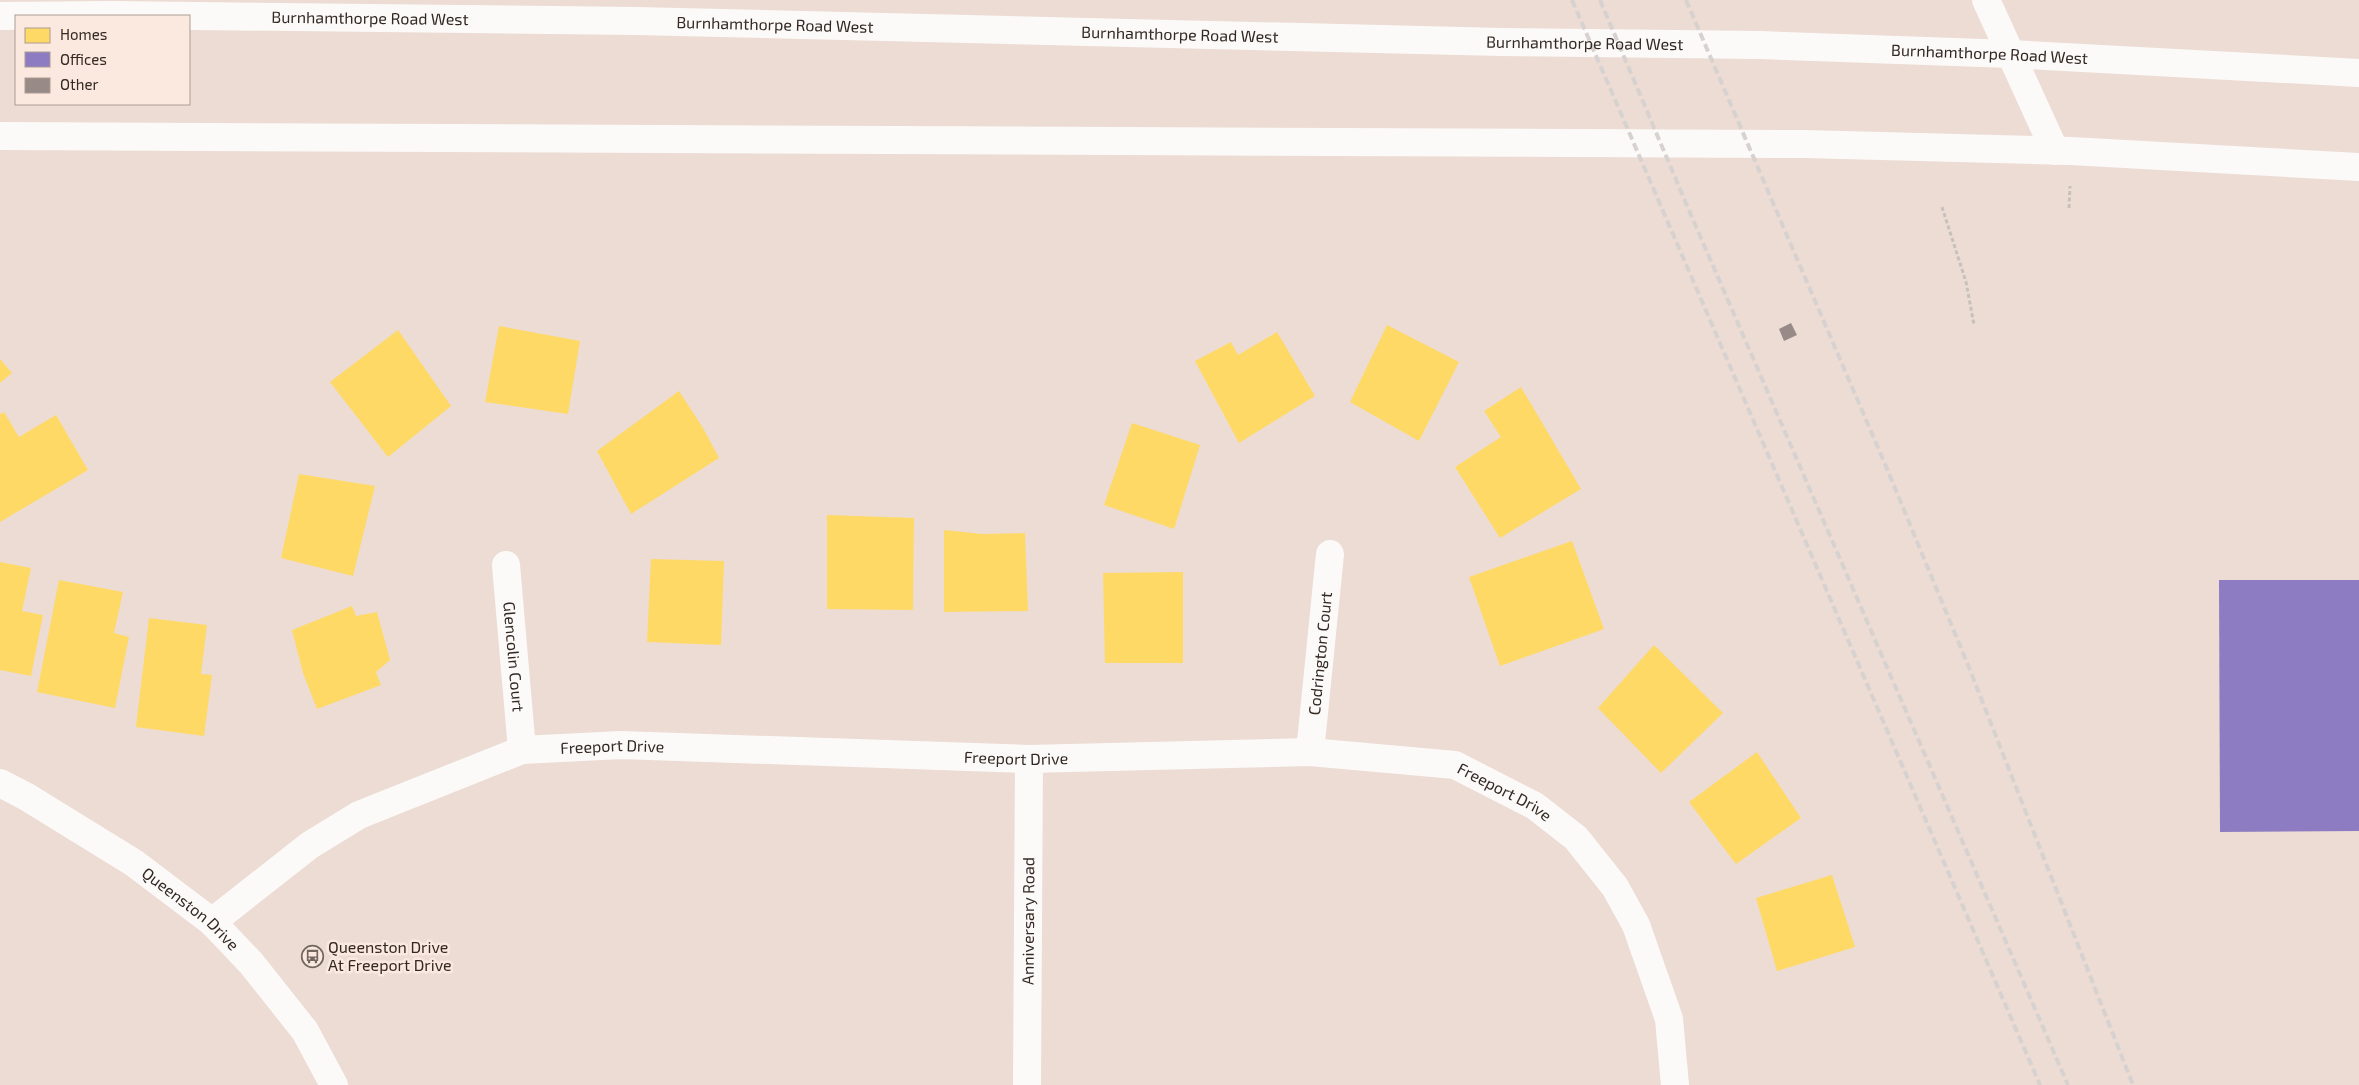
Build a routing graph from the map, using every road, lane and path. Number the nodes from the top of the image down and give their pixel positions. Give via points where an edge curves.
1 (1986, 0) edge
2 (0, 16) edge
3 (15, 16) edge
4 (190, 16) edge
5 (2011, 54) junction
6 (2359, 73) edge
7 (0, 136) edge
8 (2055, 151) junction
9 (2359, 167) edge
10 (2070, 180) dead end
11 (1942, 207) dead end
12 (2069, 208) dead end
13 (1974, 324) dead end
14 (1330, 554) dead end
15 (506, 565) dead end
16 (522, 750) junction
17 (1310, 752) junction
18 (1029, 758) junction
19 (0, 783) edge
20 (212, 922) junction
21 (334, 1085) edge
22 (1027, 1085) edge
23 (1675, 1085) edge

1 - 5 main road
2 - 3 main road, Burnhamthorpe Road West
4 - 5 main road, Burnhamthorpe Road West via 636,21 1502,42 1760,45
5 - 6 main road, Burnhamthorpe Road West
5 - 8 main road
7 - 8 main road via 1805,144
8 - 9 main road
10 - 12 path
11 - 13 path via 1966,282
14 - 17 main road, Codrington Court
15 - 16 main road, Glencolin Court
16 - 18 main road, Freeport Drive via 621,744
16 - 20 main road, Freeport Drive via 358,815 310,844
17 - 18 main road, Freeport Drive
17 - 23 main road, Freeport Drive via 1455,765 1535,806 1576,838 1614,887 1636,925 1669,1019
18 - 22 main road, Anniversary Road
19 - 20 main road, Queenston Drive via 134,864
20 - 21 main road, Queenston Drive via 251,962 305,1031

